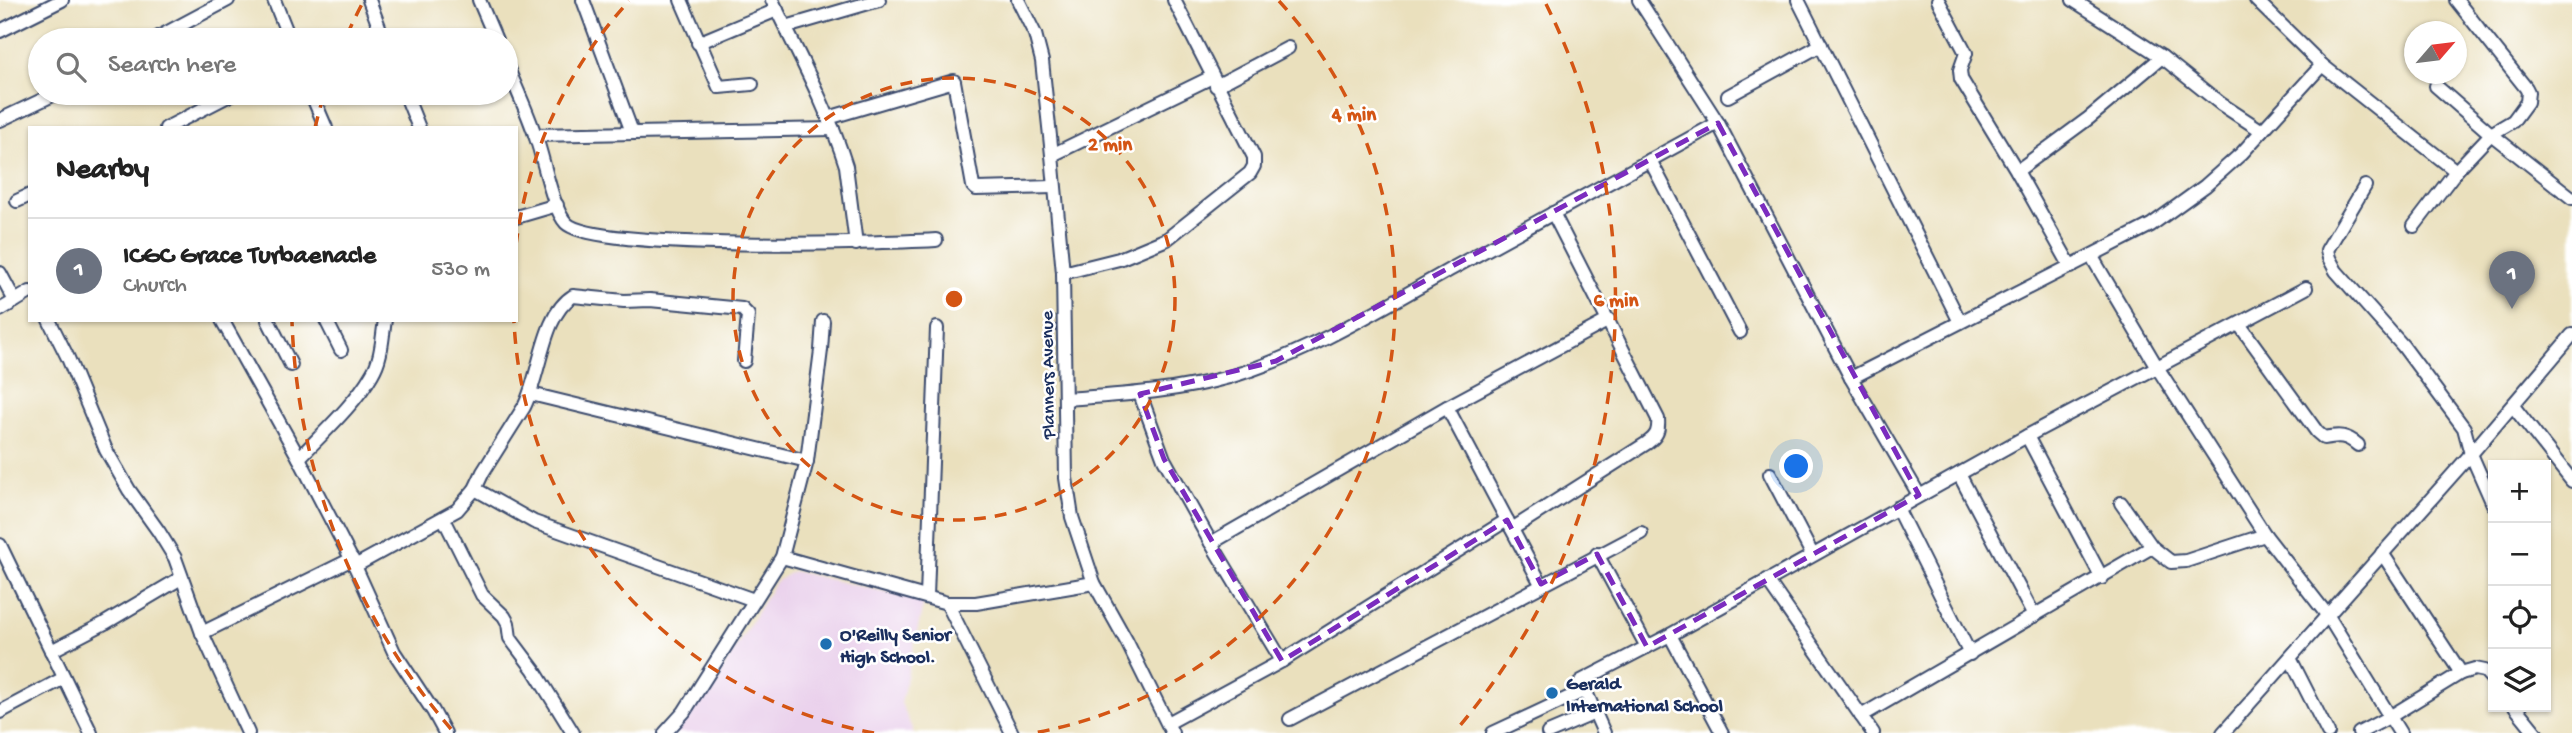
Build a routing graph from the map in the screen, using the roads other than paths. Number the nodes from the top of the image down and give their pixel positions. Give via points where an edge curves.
1 (62, 0) edge
2 (228, 0) edge
3 (274, 0) edge
4 (369, 0) edge
5 (479, 0) edge
6 (583, 0) edge
7 (681, 0) edge
8 (879, 0) edge
9 (1018, 0) edge
10 (1174, 0) edge
11 (1639, 0) edge
12 (1798, 0) edge
13 (1938, 0) edge
14 (2073, 0) edge
15 (2256, 0) edge
16 (2456, 0) edge
17 (774, 5) edge
18 (786, 27) junction
19 (176, 28) edge
20 (285, 28) edge
21 (380, 28) edge
22 (491, 28) edge
23 (0, 31) edge
24 (698, 43) junction
25 (1821, 45) junction
26 (1288, 48) dead end
27 (2162, 57) junction
28 (2322, 65) junction
29 (1214, 82) junction
30 (752, 84) dead end
31 (2436, 86) dead end
32 (518, 93) edge
33 (1728, 96) dead end
34 (32, 105) edge
35 (211, 105) edge
36 (317, 105) edge
37 (410, 105) edge
38 (0, 120) edge
39 (1718, 123) junction
40 (830, 124) junction
41 (170, 126) edge
42 (325, 126) edge
43 (418, 126) edge
44 (2262, 131) junction
45 (632, 132) junction
46 (2491, 134) junction
47 (535, 135) junction
48 (1052, 155) junction
49 (1650, 160) junction
50 (2017, 171) junction
51 (2456, 171) junction
52 (2365, 186) dead end
53 (1053, 187) junction
54 (28, 196) edge
55 (2572, 198) edge
56 (17, 201) dead end
57 (556, 205) junction
58 (1553, 213) junction
59 (518, 215) edge
60 (2414, 226) dead end
61 (936, 240) dead end
62 (856, 244) junction
63 (2092, 257) junction
64 (2071, 267) junction
65 (0, 273) edge
66 (1063, 274) junction
67 (2306, 288) dead end
68 (28, 293) edge
69 (15, 301) junction
70 (0, 310) edge
71 (1609, 320) junction
72 (822, 321) dead end
73 (50, 322) edge
74 (223, 322) edge
75 (269, 322) edge
76 (327, 322) edge
77 (385, 322) edge
78 (1960, 323) junction
79 (2239, 324) junction
80 (937, 328) dead end
81 (1740, 332) dead end
82 (2572, 335) edge
83 (341, 349) dead end
84 (744, 361) dead end
85 (291, 365) dead end
86 (2157, 366) junction
87 (1851, 378) junction
88 (531, 394) junction
89 (1140, 394) junction
90 (1066, 399) junction
91 (2513, 406) junction
92 (1447, 407) junction
93 (2493, 427) junction
94 (2464, 428) junction
95 (2027, 436) junction
96 (2358, 445) dead end
97 (2471, 454) junction
98 (299, 458) junction
99 (807, 461) junction
100 (1770, 474) dead end
101 (1959, 474) junction
102 (2572, 481) edge
103 (475, 489) junction
104 (2488, 493) edge
105 (1919, 495) junction
106 (2121, 503) dead end
107 (1897, 508) junction
108 (444, 519) junction
109 (1509, 524) junction
110 (1641, 533) dead end
111 (2265, 535) junction
112 (1211, 543) junction
113 (0, 545) edge
114 (2152, 547) junction
115 (2382, 553) junction
116 (1597, 554) junction
117 (1812, 554) junction
118 (782, 557) junction
119 (354, 563) junction
120 (181, 578) junction
121 (2102, 578) junction
122 (1767, 580) junction
123 (1094, 583) junction
124 (1541, 584) junction
125 (927, 596) junction
126 (754, 600) junction
127 (947, 603) junction
128 (2034, 616) junction
129 (2328, 616) junction
130 (202, 633) junction
131 (1670, 635) junction
132 (1647, 647) junction
133 (51, 651) junction
134 (1969, 654) junction
135 (2290, 659) junction
136 (1282, 661) junction
137 (2461, 673) junction
138 (2488, 674) edge
139 (64, 678) junction
140 (1583, 685) junction
141 (0, 712) edge
142 (2519, 712) edge
143 (1595, 713) junction
144 (1861, 716) junction
145 (2391, 716) junction
146 (1290, 719) dead end
147 (1170, 728) edge
148 (91, 733) edge
149 (248, 733) edge
150 (444, 733) edge
151 (573, 733) edge
152 (665, 733) edge
153 (1012, 733) edge
154 (1493, 733) edge
155 (1548, 733) edge
156 (1604, 733) edge
157 (1721, 733) edge
158 (1873, 733) edge
159 (2223, 733) edge
160 (2328, 733) edge
161 (2359, 733) edge
162 (2400, 733) edge
163 (2536, 733) edge

1 - 23 street
2 - 19 street
3 - 20 street
4 - 21 street
5 - 22 street
6 - 45 street
7 - 24 street
8 - 18 street
9 - 48 street, Planners Avenue via 1042,61
10 - 29 street
11 - 39 street
12 - 25 street
13 - 50 street via 1964,45 1961,79
14 - 27 street
15 - 28 street
16 - 46 street via 2528,92 2527,102 2513,121
17 - 18 street
17 - 24 street
18 - 40 street
24 - 30 street via 719,87
25 - 33 street
25 - 78 street
26 - 29 street
27 - 44 street
27 - 50 street
28 - 44 street
28 - 51 street
29 - 48 street
29 - 66 street via 1254,157 1250,173 1167,239 1119,259
31 - 46 street
32 - 47 street
34 - 38 street
35 - 41 street
36 - 42 street
37 - 43 street
39 - 49 street
39 - 87 street
40 - 45 street
40 - 53 street via 954,81 973,186
40 - 62 street via 846,166
44 - 63 street via 2205,186 2151,225
45 - 47 street
46 - 51 street
46 - 55 street
47 - 57 street
48 - 53 street, Planners Avenue
49 - 58 street
49 - 81 street
50 - 64 street
51 - 60 street
52 - 94 street via 2328,250 2329,258
53 - 66 street, Planners Avenue
54 - 56 street
57 - 59 street
57 - 62 street via 576,231 715,243
58 - 71 street
58 - 89 street via 1276,361 1227,377
61 - 62 street
63 - 64 street
63 - 86 street
64 - 78 street
65 - 69 street
66 - 90 street, Planners Avenue
67 - 79 street
68 - 69 street
69 - 70 street
71 - 92 street
71 - 109 street via 1658,419 1659,430 1647,443
72 - 99 street
73 - 120 street via 106,450 159,532
74 - 98 street
75 - 85 street
76 - 83 street
77 - 98 street via 372,374
78 - 87 street
79 - 86 street
79 - 96 street via 2317,432 2325,438 2349,437
80 - 125 street
82 - 91 street
84 - 88 street via 748,315 742,309 573,296 557,309 551,322
86 - 95 street
86 - 111 street
87 - 105 street
88 - 99 street
88 - 103 street
89 - 90 street
89 - 112 street via 1164,459
90 - 123 street, Planners Avenue via 1066,478 1072,517
91 - 93 street
91 - 102 street
92 - 109 street
92 - 112 street
93 - 94 street
93 - 97 street
94 - 97 street
95 - 101 street
95 - 121 street
97 - 104 street
97 - 115 street
98 - 119 street
99 - 118 street
100 - 117 street
101 - 105 street
101 - 128 street
103 - 108 street
103 - 126 street via 534,522
105 - 107 street
106 - 114 street
107 - 117 street
107 - 134 street
108 - 119 street
108 - 151 street via 482,595 504,616 510,638
109 - 124 street
109 - 136 street
110 - 116 street
111 - 114 street via 2186,561 2171,562
111 - 129 street
112 - 136 street
113 - 133 street
114 - 121 street
115 - 129 street
115 - 137 street
116 - 124 street
116 - 132 street
117 - 122 street
118 - 125 street
118 - 126 street
119 - 130 street
119 - 150 street via 394,652
120 - 130 street
120 - 133 street
121 - 128 street
122 - 131 street
122 - 144 street
123 - 127 street via 976,603
123 - 147 street, Planners Avenue
124 - 146 street
125 - 127 street
126 - 152 street via 684,712
127 - 153 street
128 - 134 street
129 - 135 street
129 - 145 street
130 - 149 street
131 - 132 street
131 - 157 street
132 - 140 street
133 - 139 street
134 - 144 street
135 - 159 street
135 - 160 street
136 - 147 street
137 - 138 street via 2475,669
137 - 145 street
139 - 141 street
139 - 148 street
140 - 143 street
140 - 154 street
142 - 163 street
143 - 155 street
143 - 156 street
144 - 158 street
145 - 161 street
145 - 162 street

